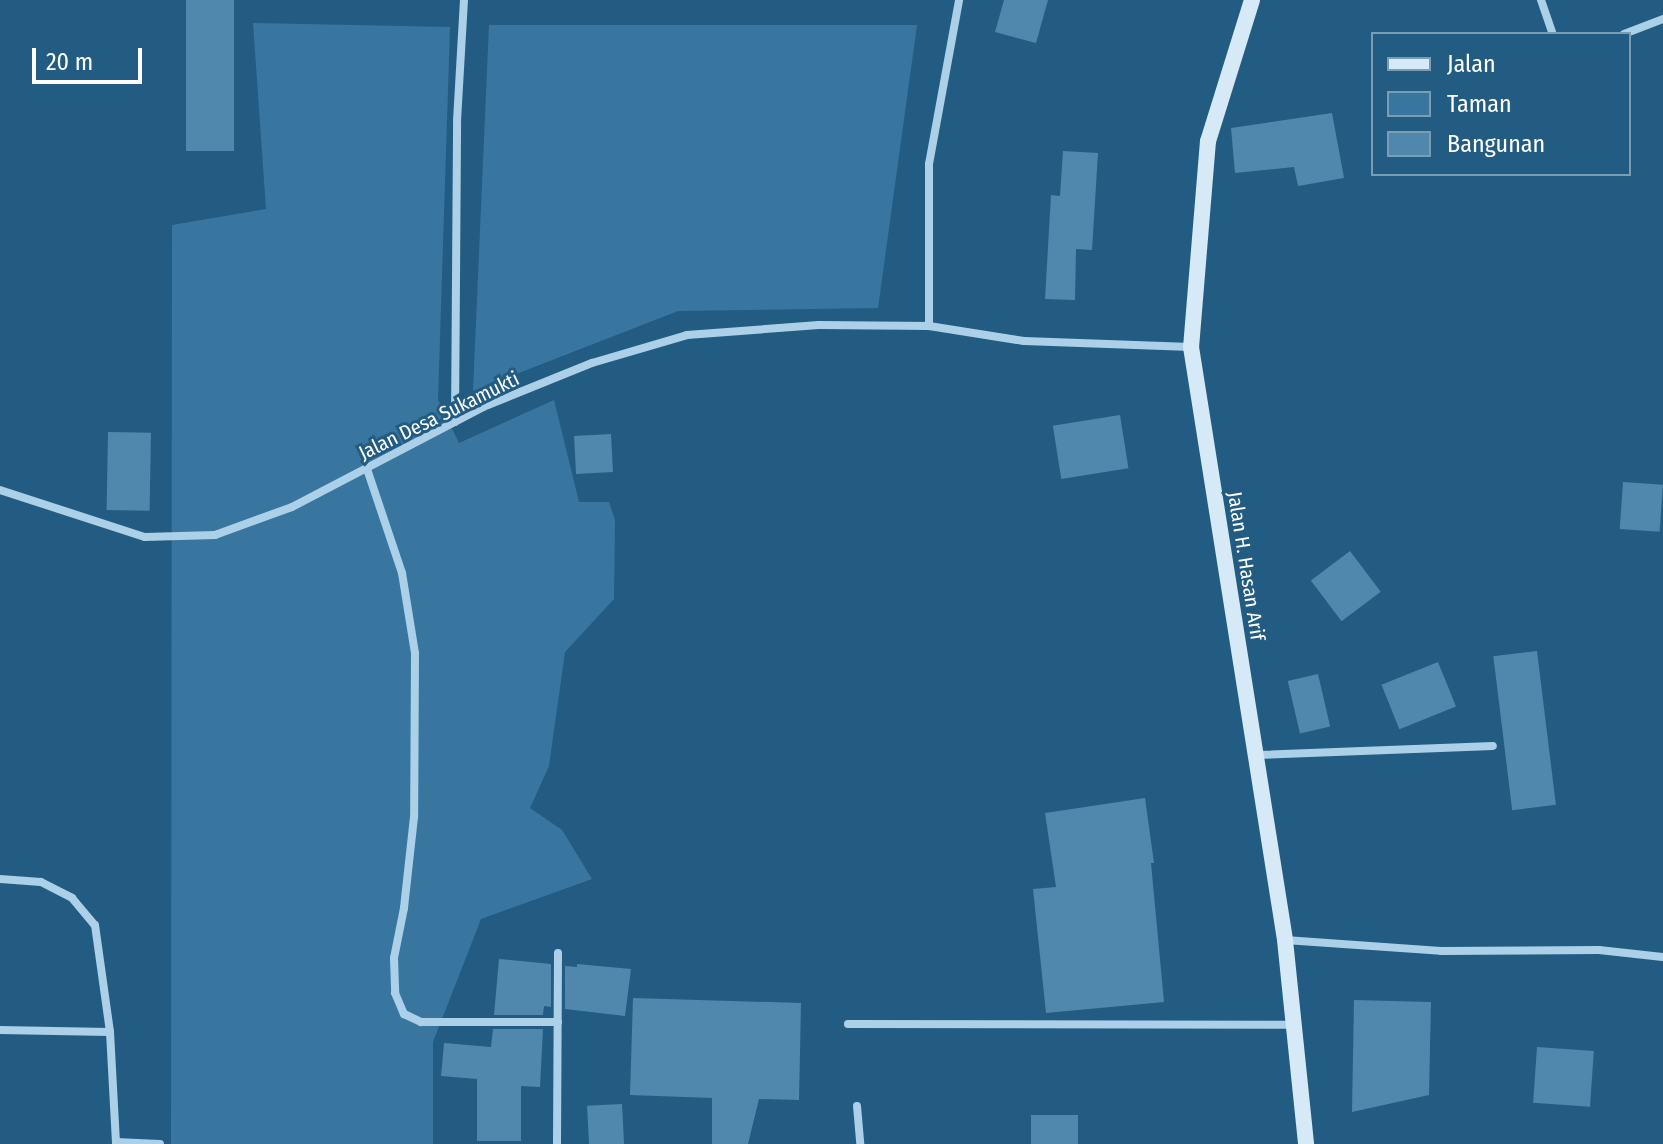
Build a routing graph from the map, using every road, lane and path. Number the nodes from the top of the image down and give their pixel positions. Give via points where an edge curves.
1 (464, 0) edge
2 (959, 0) edge
3 (1252, 0) edge
4 (1541, 0) edge
5 (1663, 19) edge
6 (1552, 32) edge
7 (1629, 32) edge
8 (929, 326) junction
9 (1191, 347) junction
10 (455, 422) junction
11 (367, 469) junction
12 (0, 490) edge
13 (1493, 746) dead end
14 (1256, 755) junction
15 (0, 879) edge
16 (1285, 940) junction
17 (558, 953) dead end
18 (1663, 957) edge
19 (558, 1022) junction
20 (848, 1024) dead end
21 (1294, 1025) junction
22 (0, 1030) edge
23 (110, 1032) junction
24 (857, 1106) dead end
25 (116, 1143) edge
26 (160, 1144) edge
27 (557, 1144) edge
28 (860, 1144) edge
29 (1306, 1144) edge

1 - 10 street via 456,135
2 - 8 street via 929,164
3 - 9 main road, Jalan H. Hasan Arif via 1208,141
4 - 6 street
5 - 7 street
8 - 9 street, Jalan Desa Sukamukti via 1024,341
8 - 10 street, Jalan Desa Sukamukti via 819,325 687,335 592,363
9 - 14 main road, Jalan H. Hasan Arif
10 - 11 street, Jalan Desa Sukamukti
11 - 12 street, Jalan Desa Sukamukti via 292,507 215,535 145,537
11 - 19 street via 402,573 415,653 414,817 394,958 395,993 404,1014 421,1022
13 - 14 street
14 - 16 main road, Jalan H. Hasan Arif
15 - 23 street via 41,882 72,898 95,925
16 - 18 street via 1441,951 1599,950
16 - 21 main road, Jalan H. Hasan Arif
17 - 19 street
19 - 27 street
20 - 21 street
21 - 29 main road, Jalan H. Hasan Arif
22 - 23 street
23 - 25 street
24 - 28 street
25 - 26 street

